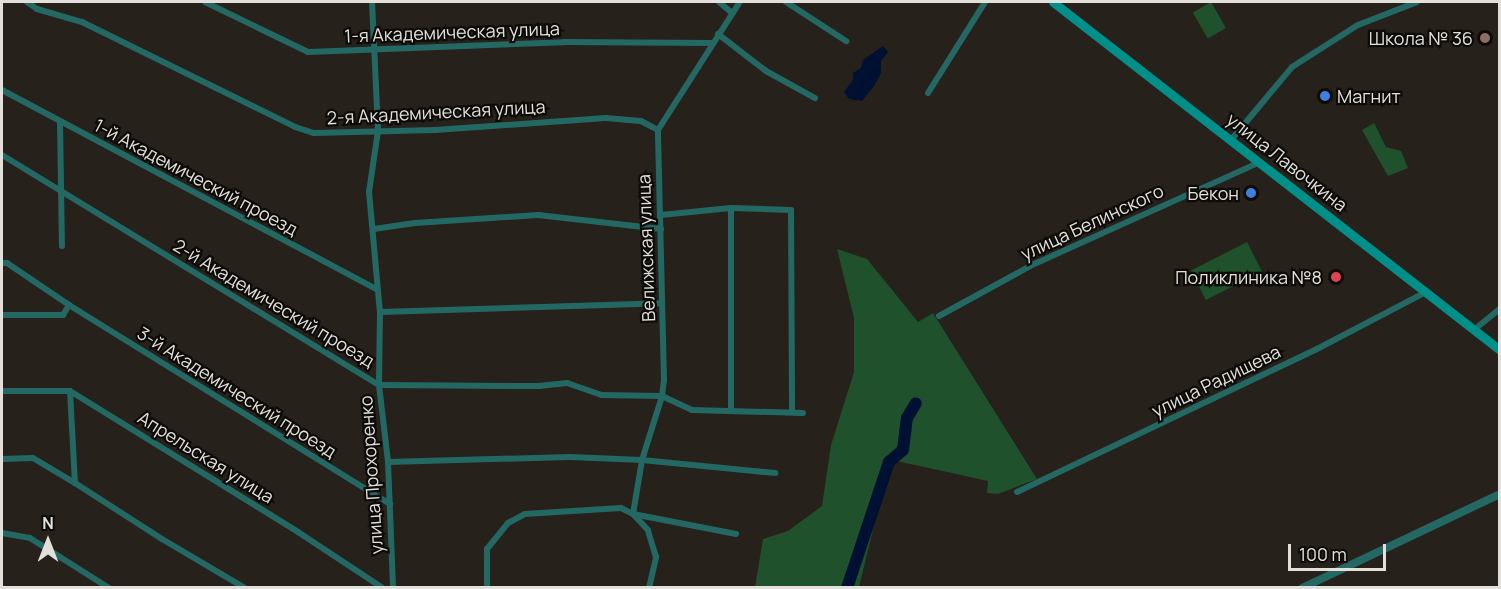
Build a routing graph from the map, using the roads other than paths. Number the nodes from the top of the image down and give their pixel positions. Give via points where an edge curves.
1 (27, 2) edge
2 (205, 2) edge
3 (372, 2) edge
4 (719, 2) edge
5 (740, 2) edge
6 (786, 2) edge
7 (985, 2) edge
8 (1055, 2) edge
9 (1417, 2) edge
10 (732, 14) junction
11 (718, 34) junction
12 (846, 41) dead end
13 (713, 43) junction
14 (374, 49) junction
15 (2, 90) edge
16 (928, 93) dead end
17 (815, 98) dead end
18 (60, 122) junction
19 (658, 130) junction
20 (378, 131) junction
21 (1231, 140) junction
22 (2, 155) edge
23 (1260, 162) junction
24 (62, 193) junction
25 (731, 208) junction
26 (661, 215) junction
27 (374, 229) junction
28 (661, 229) junction
29 (62, 246) dead end
30 (2, 263) edge
31 (376, 289) junction
32 (1426, 292) junction
33 (663, 303) junction
34 (69, 306) junction
35 (1500, 309) edge
36 (381, 312) junction
37 (2, 315) edge
38 (939, 316) dead end
39 (1475, 329) junction
40 (1500, 350) edge
41 (379, 385) junction
42 (2, 391) edge
43 (70, 391) junction
44 (662, 396) junction
45 (731, 411) junction
46 (792, 412) junction
47 (802, 413) dead end
48 (2, 459) edge
49 (642, 460) junction
50 (388, 462) junction
51 (775, 473) dead end
52 (75, 483) junction
53 (1017, 492) dead end
54 (1500, 494) edge
55 (390, 504) junction
56 (633, 514) junction
57 (2, 533) edge
58 (736, 534) dead end
59 (110, 588) edge
60 (245, 588) edge
61 (383, 588) edge
62 (393, 588) edge
63 (487, 588) edge
64 (649, 588) edge
65 (1302, 588) edge

1 - 20 street, 2-я Академическая улица via 37,9 82,22 295,127 314,133
2 - 14 street, 1-я Академическая улица via 308,52
3 - 14 street, улица Прохоренко
4 - 10 street
5 - 10 street
6 - 12 street
7 - 16 street
8 - 21 main road, улица Лавочкина
9 - 21 street via 1358,25 1292,67
10 - 11 street
11 - 13 street
11 - 17 street via 766,71
13 - 14 street, 1-я Академическая улица via 564,42
13 - 19 street
14 - 20 street, улица Прохоренко
15 - 18 street, 1-й Академический проезд
18 - 24 street
18 - 31 street, 1-й Академический проезд
19 - 20 street, 2-я Академическая улица via 640,121 606,118
19 - 26 street, Велижская улица
20 - 27 street, улица Прохоренко via 369,192
21 - 23 main road, улица Лавочкина
22 - 24 street, 2-й Академический проезд
23 - 32 main road, улица Лавочкина
23 - 38 street, улица Белинского via 1032,265
24 - 29 street
24 - 41 street, 2-й Академический проезд
25 - 26 street
25 - 45 street
25 - 46 street via 791,210
26 - 28 street, Велижская улица
27 - 28 street via 538,215
27 - 31 street, улица Прохоренко
28 - 33 street, Велижская улица
30 - 34 street, 3-й Академический проезд
31 - 36 street, улица Прохоренко
32 - 39 main road, улица Лавочкина
32 - 53 street, улица Радищева via 1315,350
33 - 36 street
33 - 44 street, Велижская улица
34 - 37 street via 63,315
34 - 55 street, 3-й Академический проезд
35 - 39 street
36 - 41 street, улица Прохоренко
39 - 40 main road, улица Лавочкина
41 - 44 street, 2-й Академический проезд via 567,383 601,395
41 - 50 street, улица Прохоренко
42 - 43 street
43 - 52 street
43 - 61 street, Апрельская улица
44 - 45 street via 692,410
44 - 49 street, Велижская улица
45 - 46 street
46 - 47 street
48 - 52 street via 33,458
49 - 50 street via 570,457
49 - 51 street
49 - 56 street, Велижская улица
50 - 55 street, улица Прохоренко
52 - 60 street
54 - 65 street
55 - 62 street, улица Прохоренко
56 - 58 street
56 - 63 street via 621,508 525,514 508,523 487,549
56 - 64 street via 648,530 656,556
57 - 59 street via 30,538

